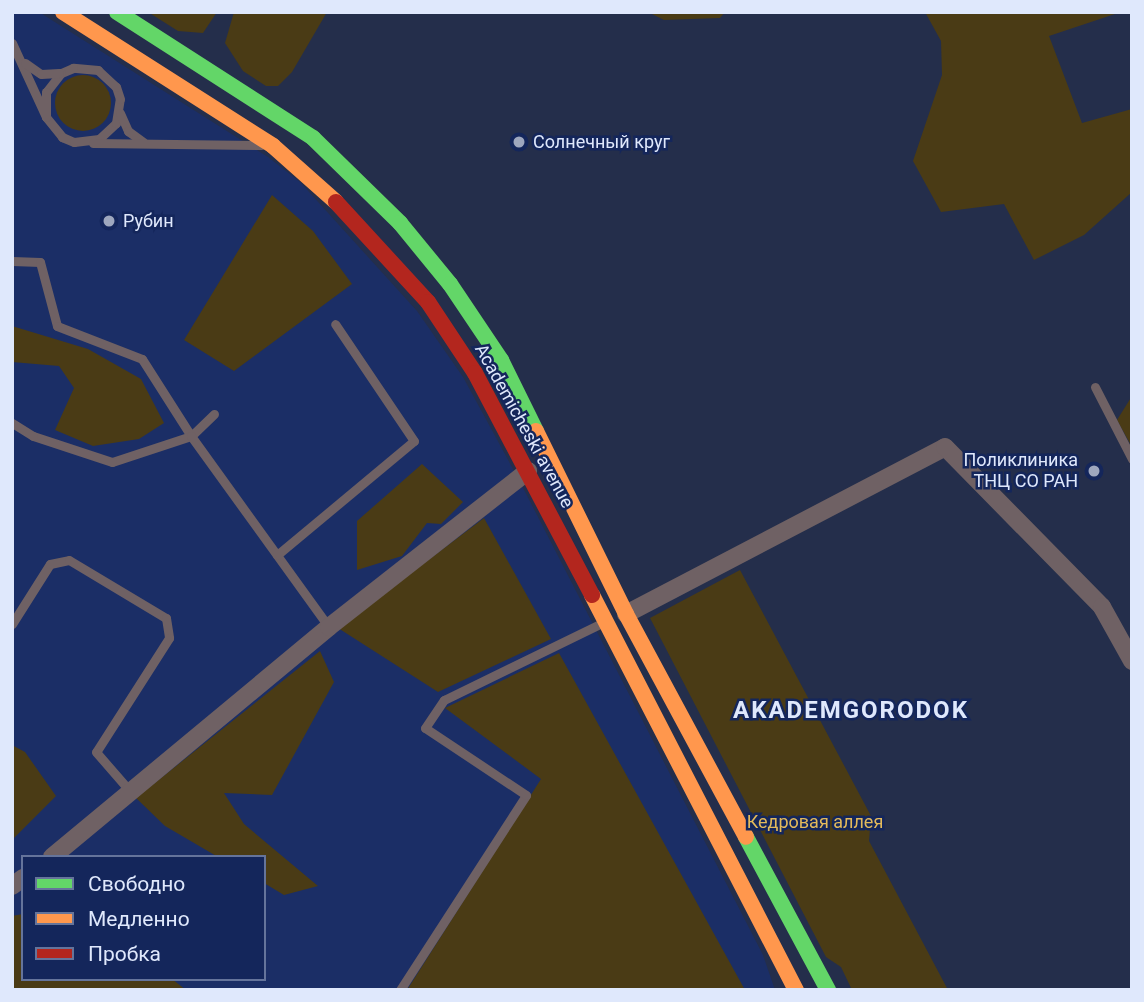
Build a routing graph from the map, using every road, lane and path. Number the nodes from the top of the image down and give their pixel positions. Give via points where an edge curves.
1 (63, 12) edge
2 (117, 12) edge
3 (12, 43) edge
4 (22, 61) junction
5 (61, 73) junction
6 (120, 111) junction
7 (46, 117) junction
8 (290, 121) junction
9 (87, 142) junction
10 (146, 143) junction
11 (273, 146) junction
12 (12, 261) edge
13 (335, 324) dead end
14 (1095, 387) dead end
15 (214, 414) dead end
16 (12, 424) edge
17 (191, 436) junction
18 (1132, 459) edge
19 (528, 471) junction
20 (277, 555) junction
21 (626, 614) junction
22 (605, 622) junction
23 (12, 624) edge
24 (329, 626) junction
25 (1132, 660) edge
26 (129, 790) junction
27 (54, 855) edge
28 (400, 990) edge
29 (796, 990) edge
30 (828, 990) edge

1 - 11 main road, Academicheski avenue
2 - 8 main road, Academicheski avenue
3 - 4 lane
4 - 5 lane via 41,74
4 - 7 lane
5 - 6 lane via 73,68 98,70 116,87
5 - 7 lane via 46,92
6 - 9 lane via 109,132
6 - 10 lane via 128,131
7 - 9 lane via 62,137
8 - 11 main road
8 - 21 main road, Academicheski avenue via 400,223 450,284 501,360
9 - 10 lane
10 - 11 lane
11 - 19 main road, Academicheski avenue via 344,209 428,302 475,373
12 - 17 lane via 40,262 57,326 142,359
13 - 20 lane via 414,441
14 - 18 lane
15 - 17 lane
16 - 17 lane via 33,436 112,462
17 - 20 lane
19 - 22 main road, Academicheski avenue
19 - 24 street
20 - 24 lane
21 - 22 main road
21 - 25 street via 944,447 1102,607
21 - 30 main road, Academicheski avenue
22 - 28 lane via 444,700 425,728 526,795
22 - 29 main road, Academicheski avenue
23 - 26 lane via 50,564 69,560 166,618 169,638 96,752
24 - 26 street
26 - 27 street

